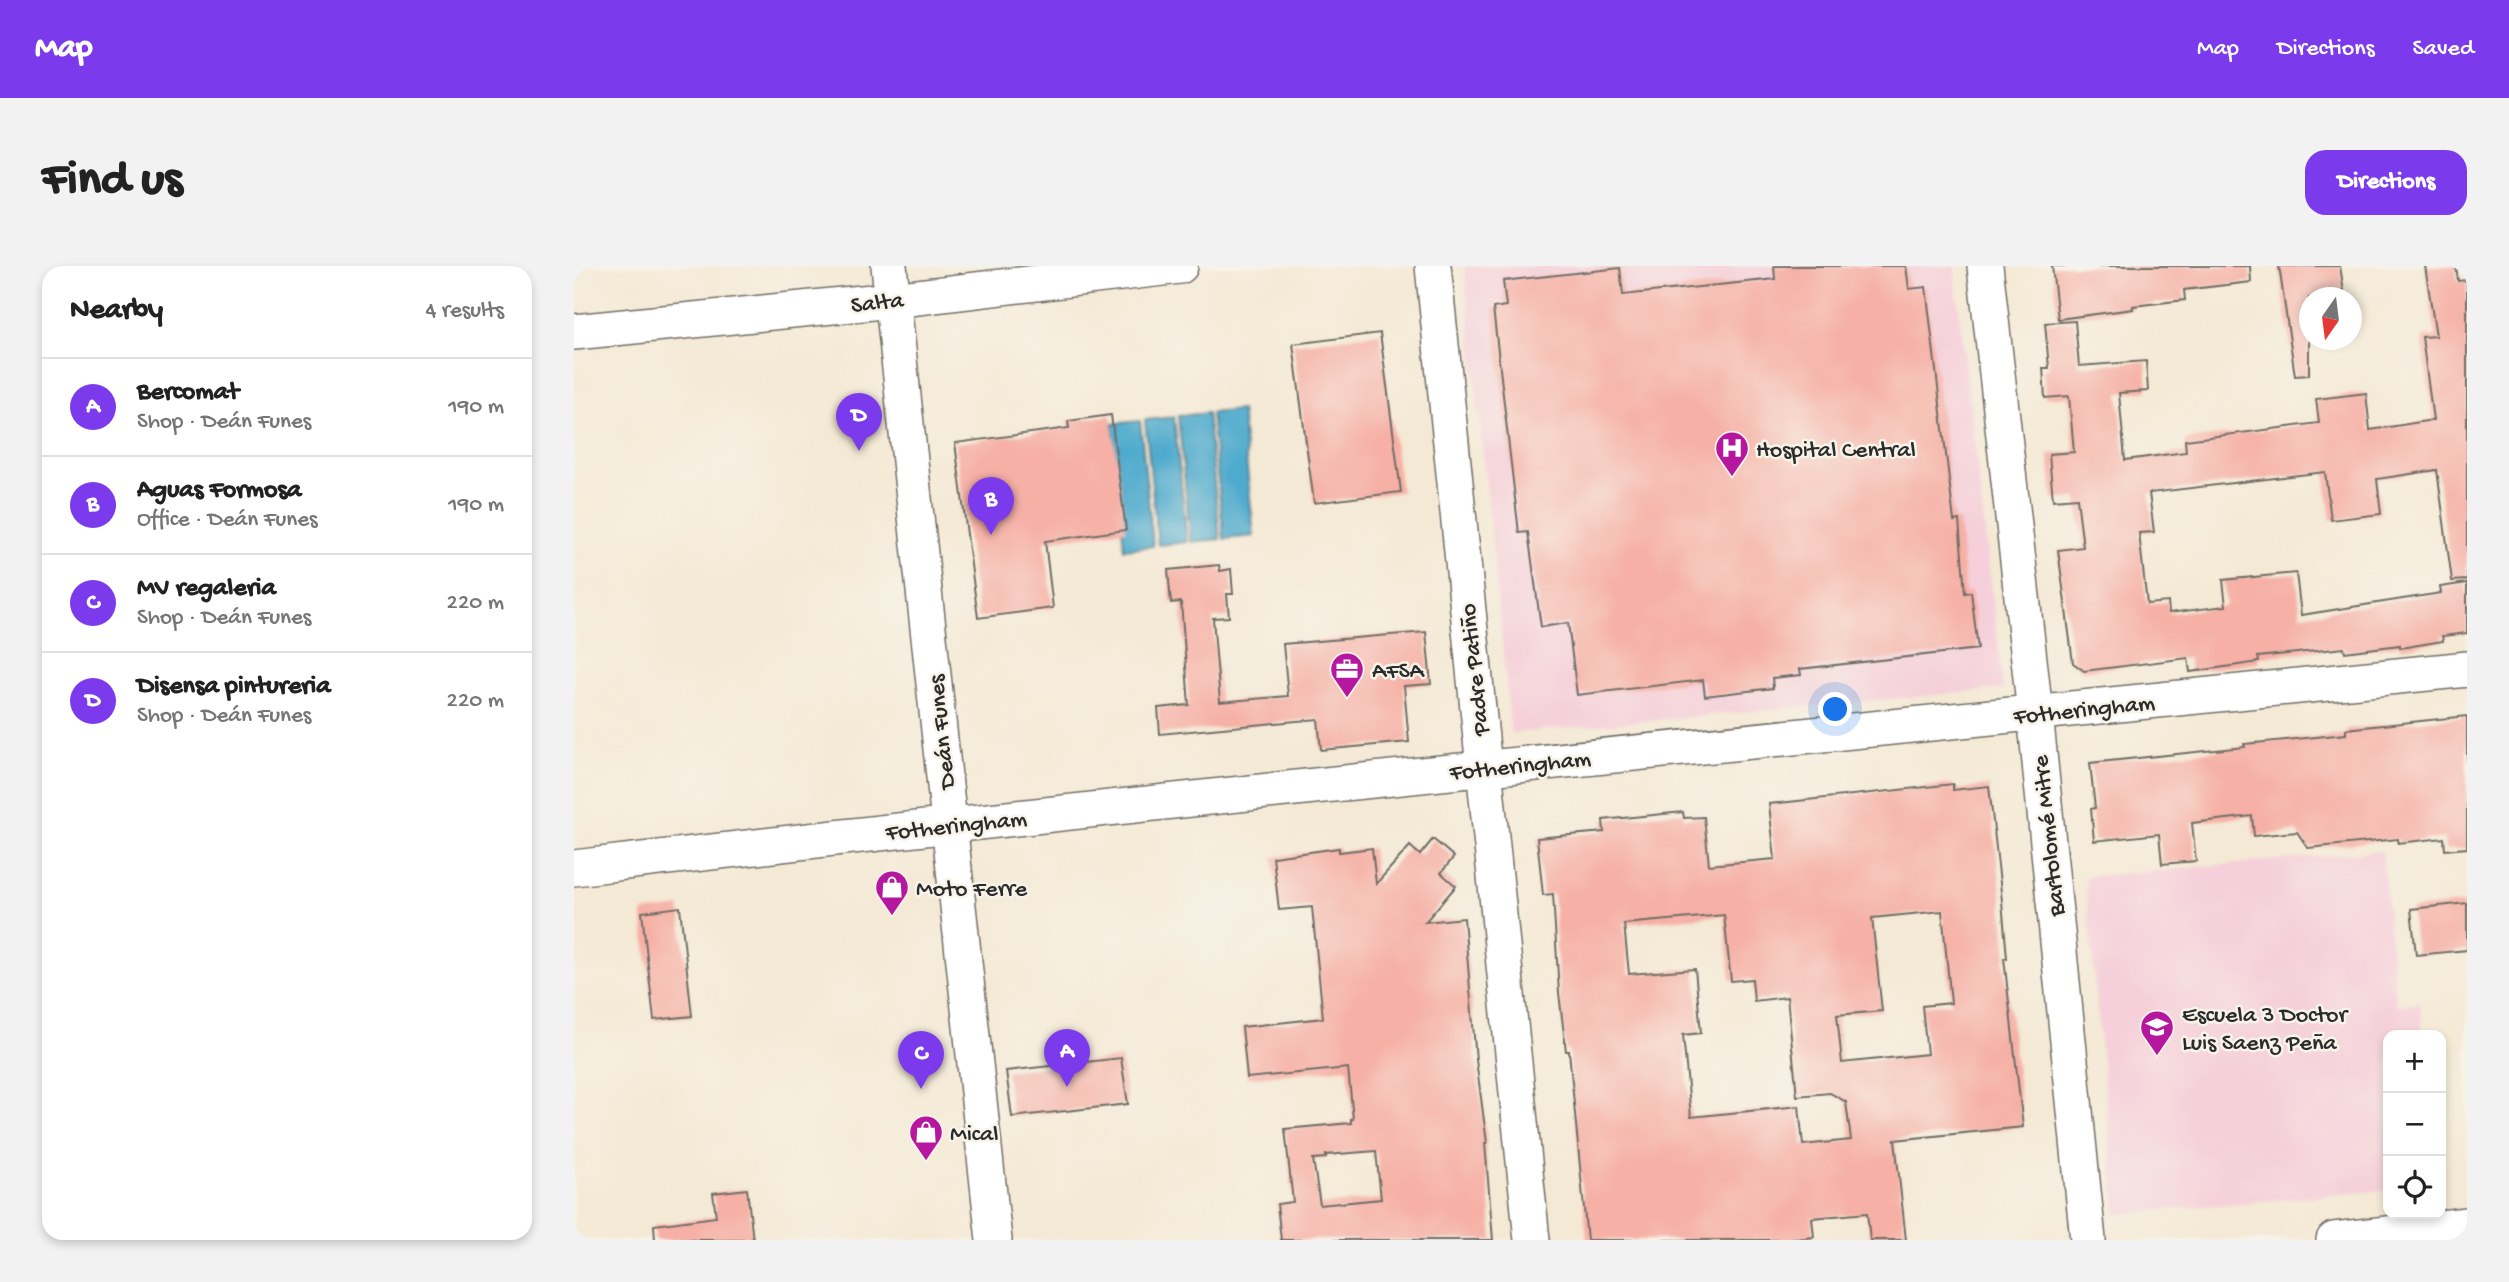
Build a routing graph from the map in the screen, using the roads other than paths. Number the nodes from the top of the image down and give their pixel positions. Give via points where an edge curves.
1 (1180, 266) edge
2 (1433, 266) edge
3 (1985, 266) edge
4 (891, 283) edge
5 (574, 332) edge
6 (2467, 669) edge
7 (2035, 713) junction
8 (1483, 767) junction
9 (951, 824) junction
10 (574, 868) edge
11 (2467, 1226) edge
12 (994, 1240) edge
13 (1532, 1240) edge
14 (2088, 1240) edge
15 (2334, 1240) edge

1 - 4 street, Salta
2 - 8 street, Padre Patiño
3 - 7 street, Bartolomé Mitre
4 - 5 street, Salta
4 - 9 street, Deán Funes
6 - 7 street, Fotheringham
7 - 8 street, Fotheringham
7 - 14 street, Bartolomé Mitre
8 - 9 street, Fotheringham
8 - 13 street, Padre Patiño
9 - 10 street, Fotheringham
9 - 12 street, Deán Funes
11 - 15 street

